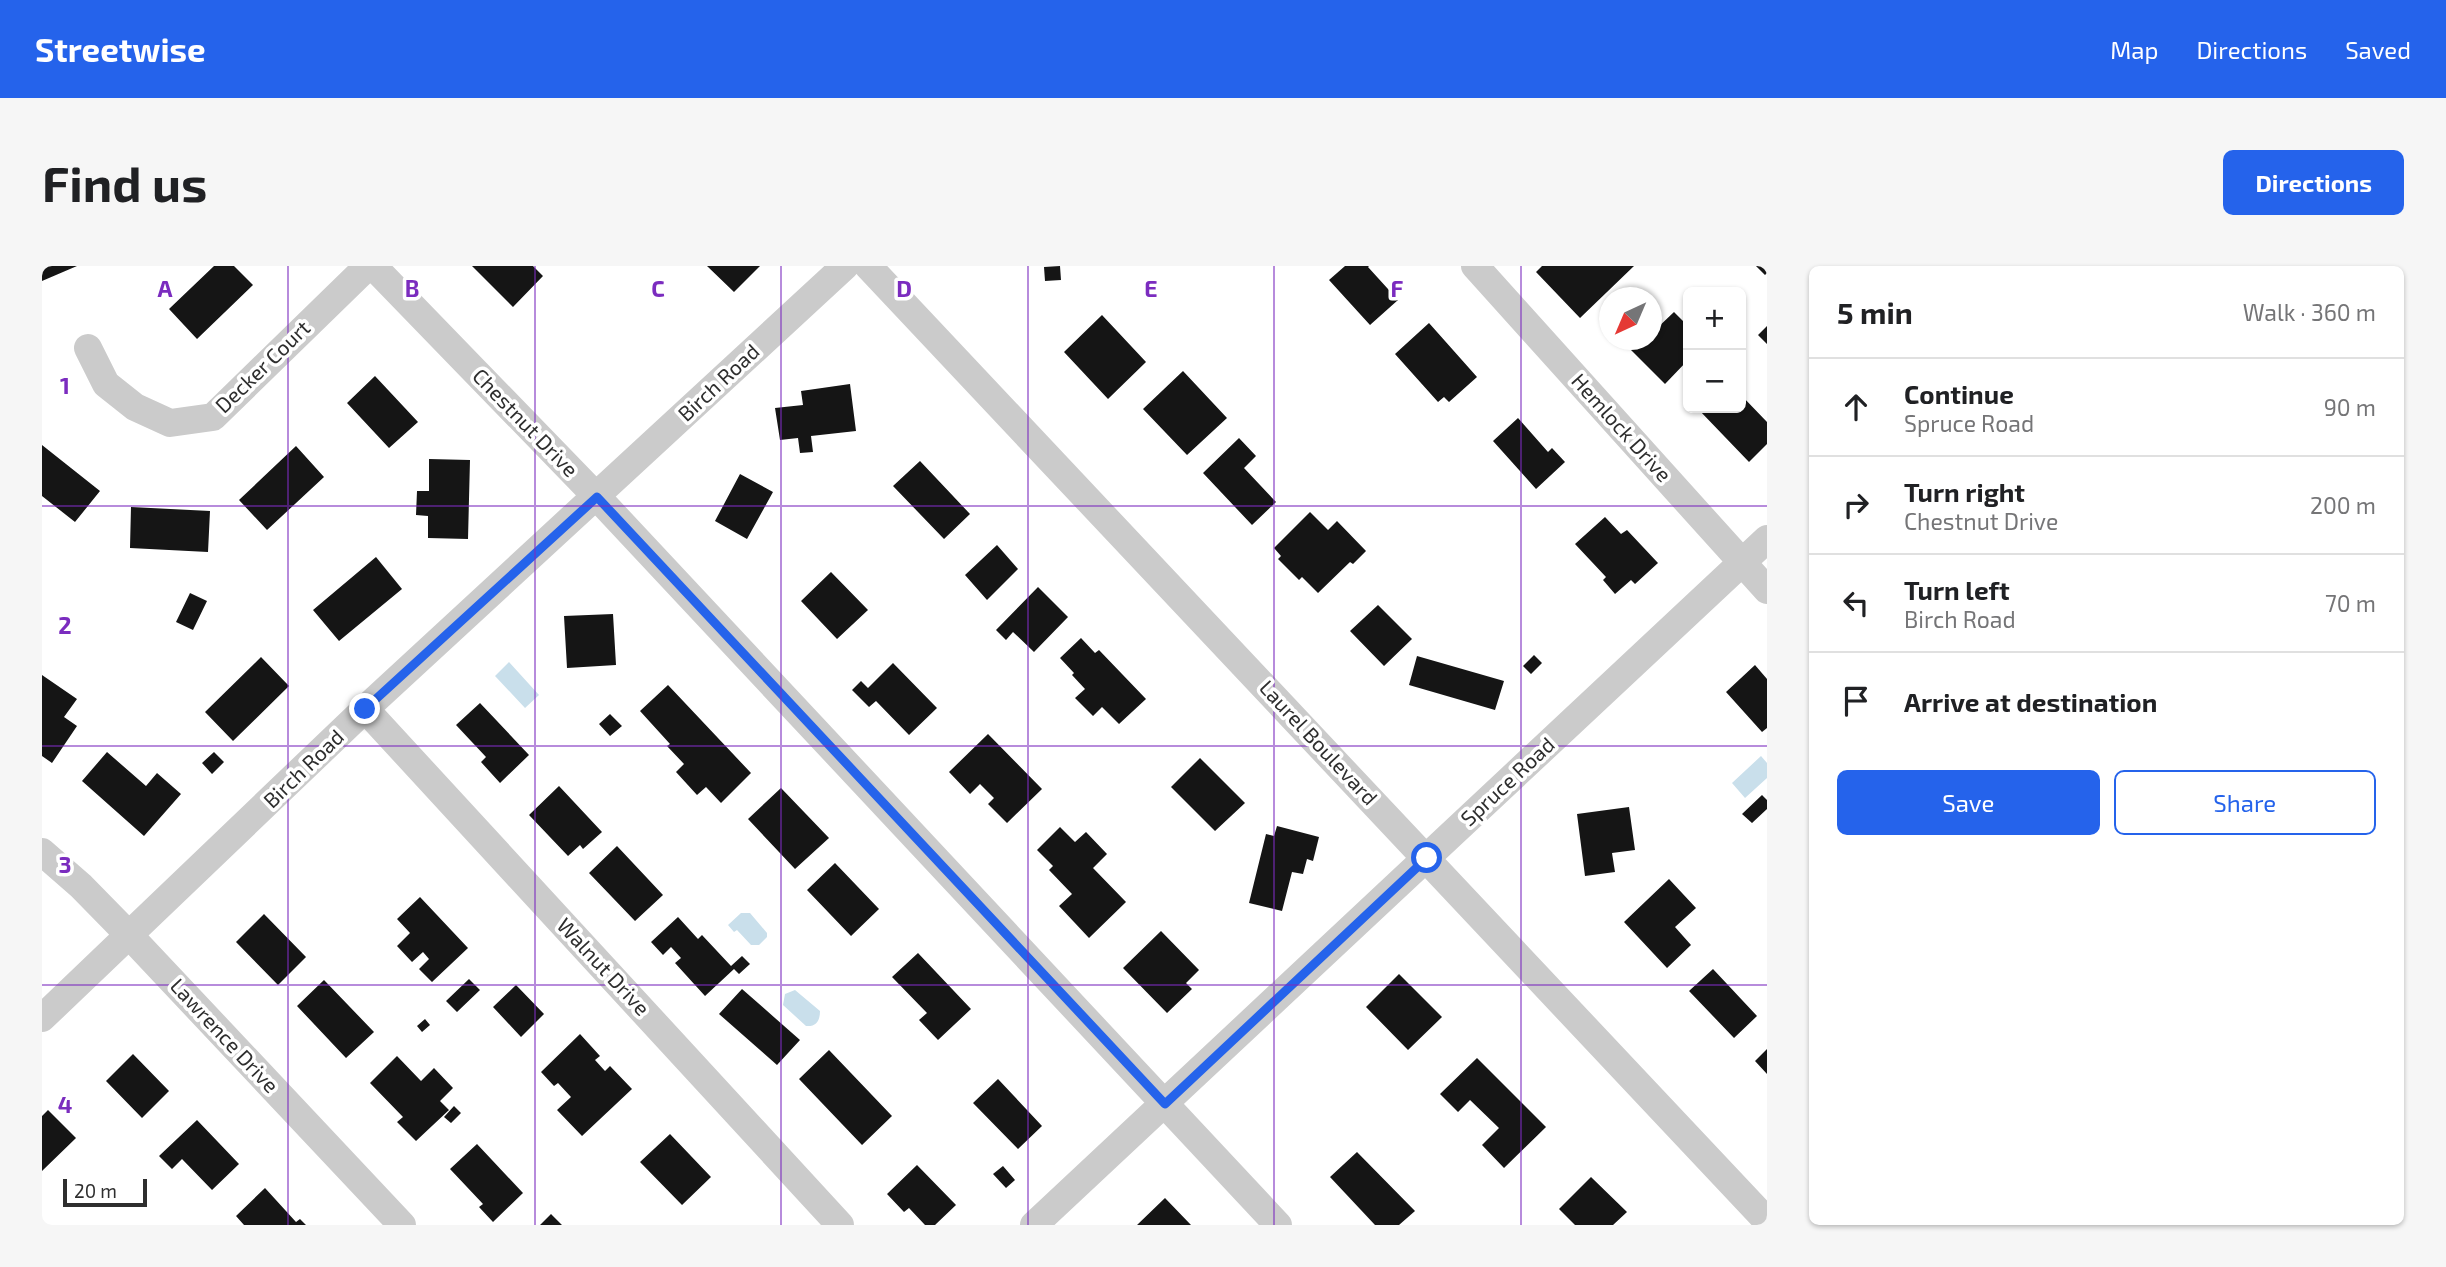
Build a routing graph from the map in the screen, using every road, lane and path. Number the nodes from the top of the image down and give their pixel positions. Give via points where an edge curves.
1 (368, 266) edge
2 (373, 266) edge
3 (845, 266) edge
4 (868, 266) edge
5 (1475, 266) edge
6 (89, 348) dead end
7 (597, 497) junction
8 (1767, 539) edge
9 (1742, 562) junction
10 (1767, 590) edge
11 (365, 709) junction
12 (42, 852) edge
13 (1427, 858) junction
14 (130, 936) junction
15 (42, 1018) edge
16 (1165, 1104) junction
17 (1767, 1220) edge
18 (402, 1225) edge
19 (840, 1225) edge
20 (1034, 1225) edge
21 (1278, 1225) edge

1 - 6 street, Decker Court via 213,417 170,423 135,407 106,384
2 - 7 street, Chestnut Drive
3 - 7 street, Birch Road
4 - 13 street, Laurel Boulevard
5 - 9 street, Hemlock Drive
7 - 11 street, Birch Road
7 - 16 street, Chestnut Drive
8 - 9 street, Spruce Road
9 - 10 street, Hemlock Drive
9 - 13 street, Spruce Road
11 - 14 street, Birch Road
11 - 19 street, Walnut Drive
12 - 14 street, Lawrence Drive
13 - 16 street, Spruce Road
13 - 17 street, Laurel Boulevard
14 - 15 street, Birch Road
14 - 18 street, Lawrence Drive
16 - 20 street, Spruce Road
16 - 21 street, Chestnut Drive

